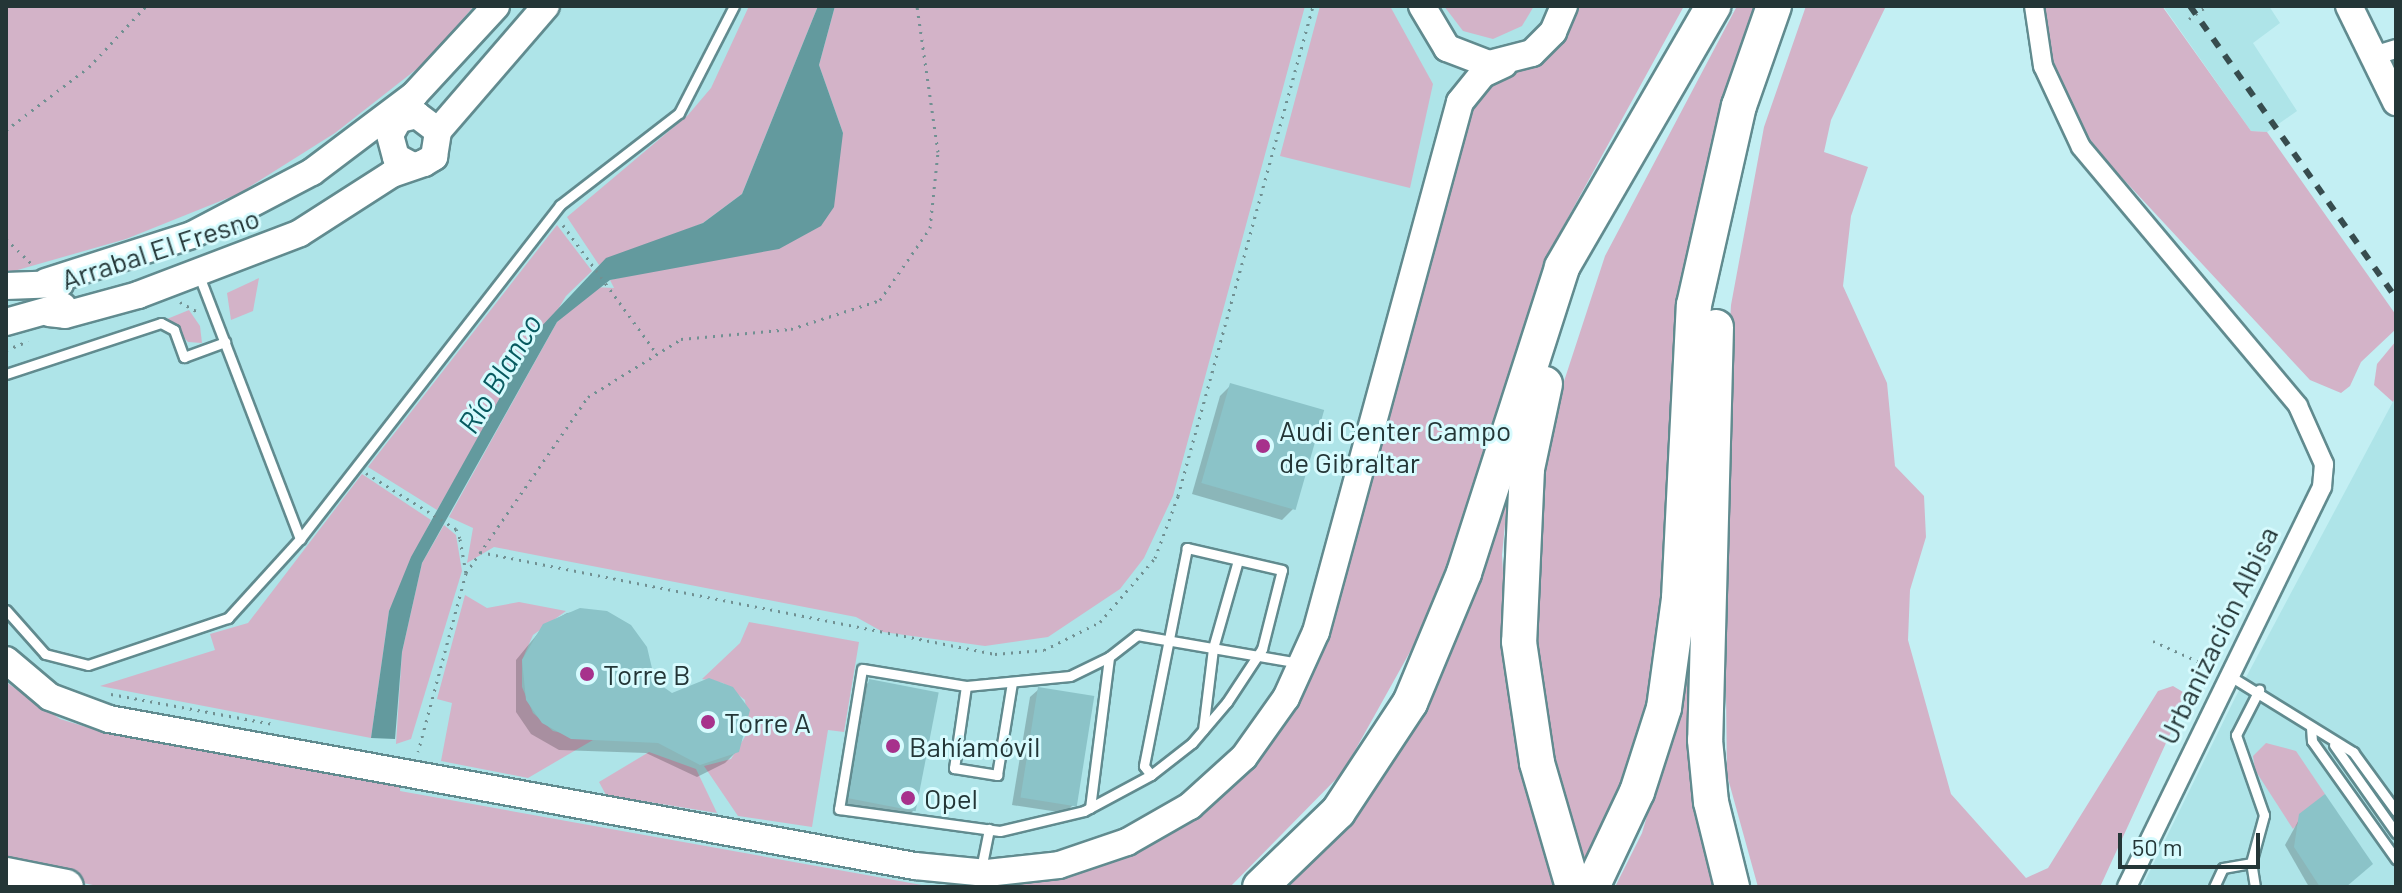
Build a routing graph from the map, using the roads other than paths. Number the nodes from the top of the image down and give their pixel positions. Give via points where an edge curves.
1 (496, 6) edge
2 (508, 6) edge
3 (546, 6) edge
4 (734, 6) edge
5 (1564, 6) edge
6 (1713, 6) edge
7 (1774, 6) edge
8 (1790, 6) edge
9 (2034, 6) edge
10 (2349, 6) edge
11 (1422, 7) edge
12 (1436, 37) junction
13 (2384, 53) edge
14 (1504, 64) junction
15 (1460, 102) junction
16 (2396, 102) edge
17 (438, 131) junction
18 (402, 144) junction
19 (1603, 202) junction
20 (198, 273) junction
21 (46, 282) junction
22 (6, 286) edge
23 (49, 313) junction
24 (6, 322) edge
25 (225, 342) junction
26 (6, 374) edge
27 (300, 539) junction
28 (1238, 560) junction
29 (6, 610) edge
30 (1169, 641) junction
31 (1213, 648) junction
32 (1258, 655) junction
33 (1109, 657) junction
34 (6, 660) edge
35 (1302, 663) junction
36 (2227, 675) junction
37 (1012, 682) junction
38 (966, 686) junction
39 (2259, 690) junction
40 (2311, 727) junction
41 (1203, 730) junction
42 (2333, 742) junction
43 (1151, 775) junction
44 (1090, 808) junction
45 (2396, 811) edge
46 (989, 829) junction
47 (2396, 833) edge
48 (2396, 859) edge
49 (2251, 863) junction
50 (980, 872) junction
51 (6, 875) edge
52 (1588, 883) edge
53 (66, 887) edge
54 (1260, 887) edge
55 (1732, 887) edge
56 (2127, 887) edge
57 (2214, 887) edge
58 (2255, 887) edge

1 - 21 street, Arrabal El Fresno via 414,95 312,172 192,235
2 - 18 street, Arrabal El Fresno
3 - 17 street, Arrabal El Fresno
4 - 27 lane via 679,113 554,212
5 - 14 street via 1544,43
6 - 19 highway
7 - 52 highway via 1739,106 1694,305 1679,598 1664,708
8 - 55 highway via 1736,181 1712,367 1705,740
9 - 36 street, Urbanización Albisa via 2043,66 2081,147 2298,406 2321,448 2322,487
10 - 13 street
11 - 12 street
12 - 14 street via 1474,62
12 - 15 street
13 - 16 street
14 - 15 street via 1483,74
15 - 35 street
17 - 18 street via 422,116
17 - 18 street, Arrabal El Fresno via 437,153
18 - 20 street, Arrabal El Fresno via 300,233
18 - 21 street via 227,229 127,268
18 - 23 street, Arrabal El Fresno via 212,258
19 - 52 highway via 1542,395 1521,553 1519,642 1537,763
19 - 54 highway via 1580,226 1562,267 1464,573 1416,692 1338,812
20 - 23 street, Arrabal El Fresno via 101,306
20 - 25 lane
21 - 22 street
23 - 24 street
25 - 26 lane via 184,357 174,330 161,323
25 - 27 lane
27 - 29 lane via 228,618 97,664 45,654
28 - 30 lane via 1187,548
28 - 31 lane
28 - 32 lane via 1282,570
30 - 31 lane
30 - 33 lane via 1137,635
30 - 43 lane via 1144,766
31 - 32 lane
31 - 41 lane
32 - 35 lane
32 - 41 lane
33 - 37 lane via 1070,676
33 - 44 lane
34 - 50 street via 50,697 109,719 415,762
35 - 50 street via 1244,757 1190,806 1127,842 1059,865
36 - 39 lane
36 - 56 street, Urbanización Albisa
37 - 38 lane
37 - 38 lane via 997,775 954,768
38 - 46 lane via 862,669 839,809
39 - 40 lane
39 - 49 lane via 2236,735 2264,815
40 - 42 lane
40 - 48 lane via 2312,741
41 - 43 lane
42 - 45 lane via 2353,752
42 - 47 lane
43 - 44 lane
44 - 46 lane
46 - 50 lane
49 - 57 lane via 2223,868
49 - 58 lane
51 - 53 highway

